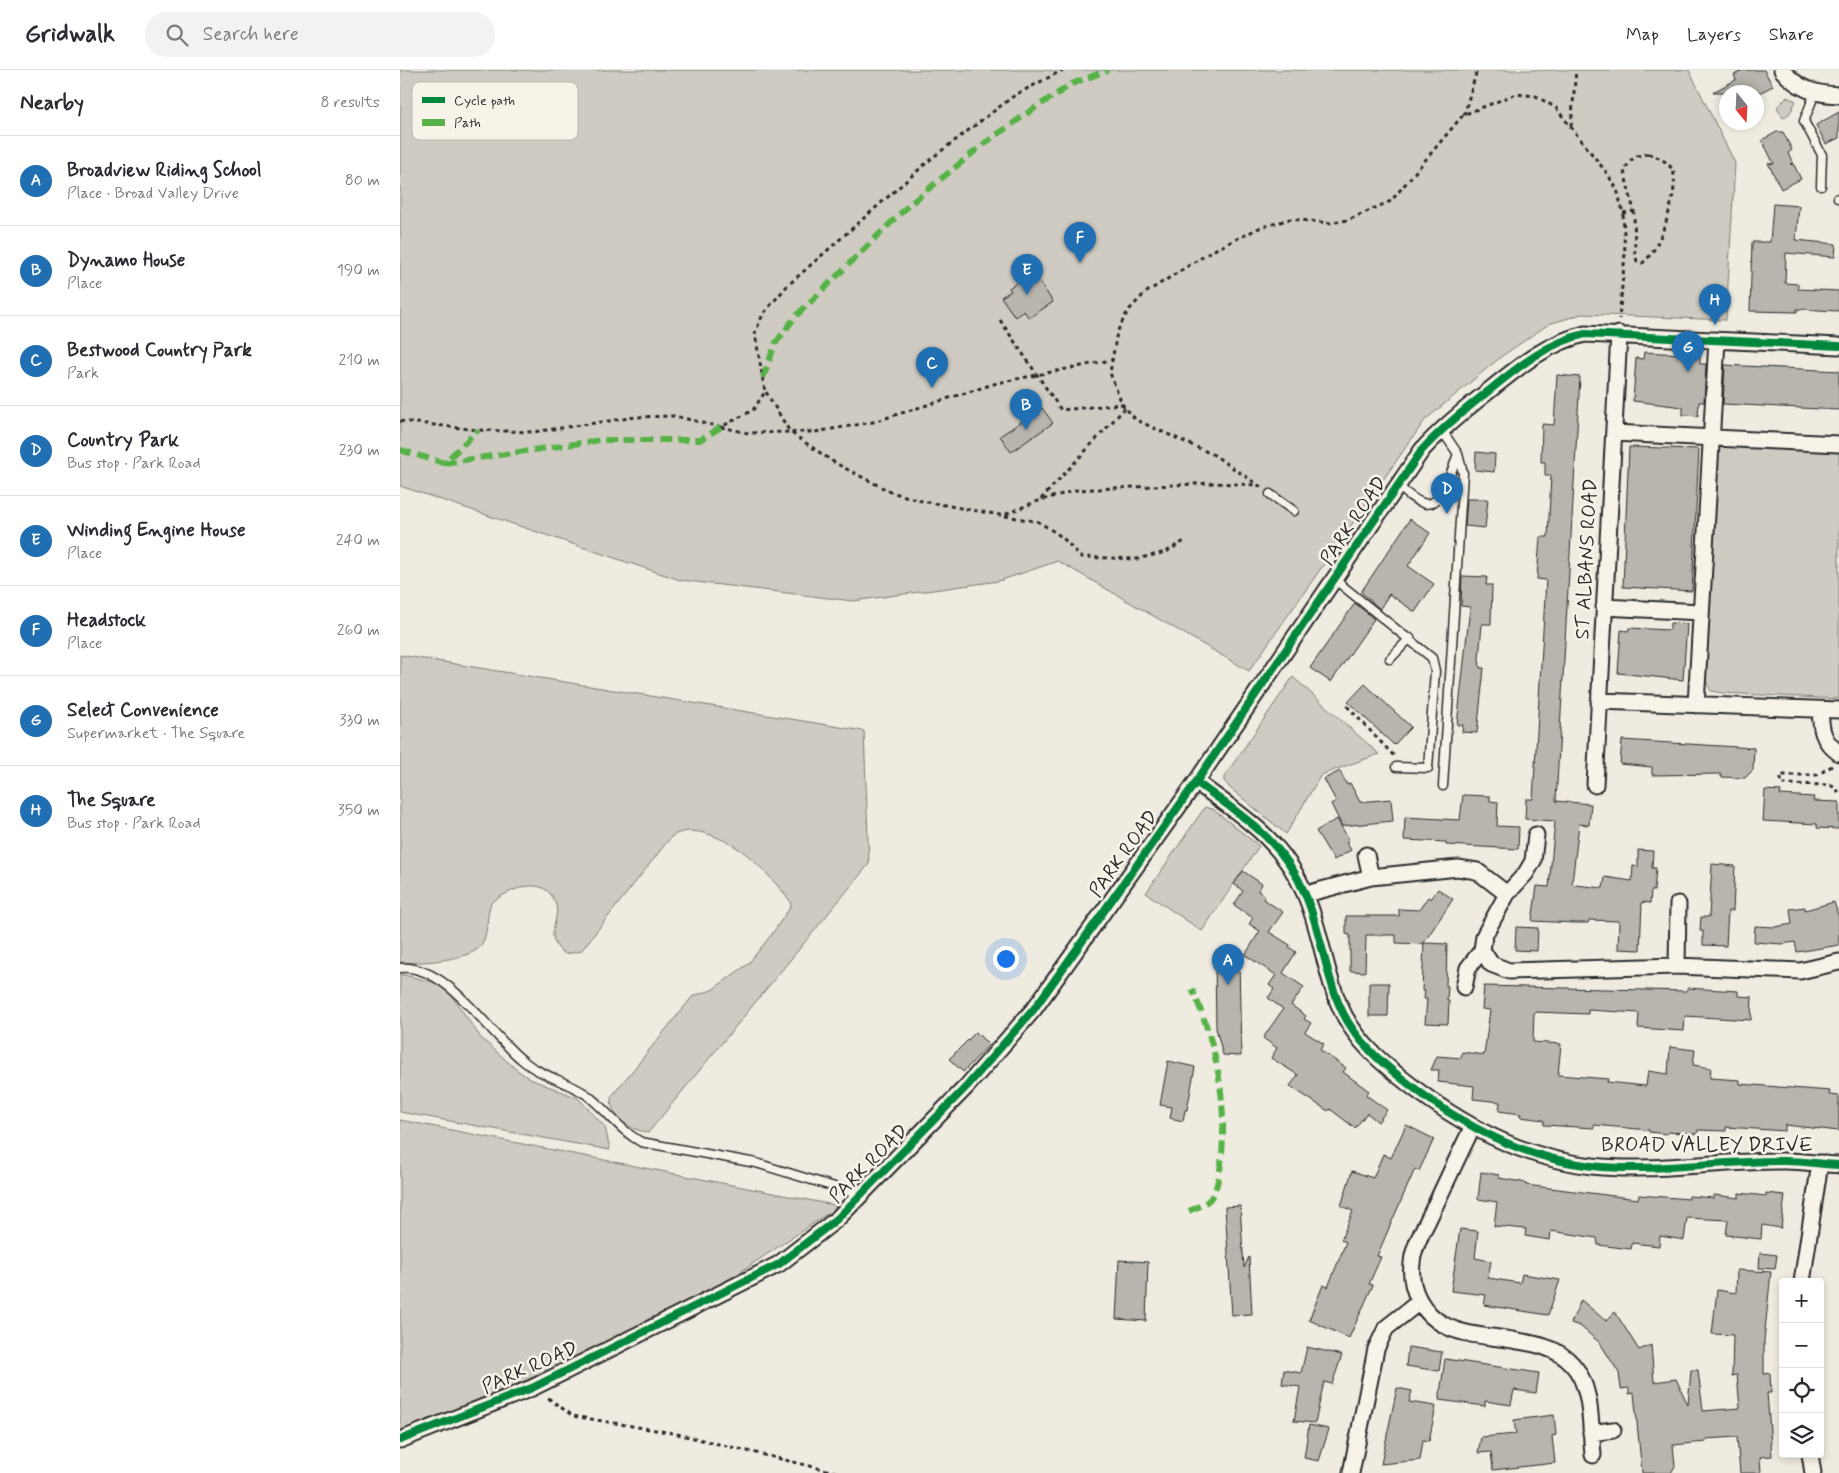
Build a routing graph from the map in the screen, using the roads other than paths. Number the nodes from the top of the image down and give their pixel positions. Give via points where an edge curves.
1 (1782, 70) edge
2 (1815, 93) junction
3 (1839, 95) edge
4 (1821, 186) dead end
5 (1619, 334) junction
6 (1717, 340) junction
7 (1839, 346) edge
8 (1441, 428) junction
9 (1614, 433) junction
10 (1711, 438) junction
11 (1839, 444) edge
12 (1458, 454) junction
13 (1397, 485) junction
14 (1270, 494) road end
15 (1294, 511) dead end
16 (1334, 579) junction
17 (1604, 607) junction
18 (1701, 612) junction
19 (1410, 638) junction
20 (1390, 659) dead end
21 (1599, 701) junction
22 (1696, 705) junction
23 (1820, 710) junction
24 (1839, 710) edge
25 (1837, 758) edge
26 (1396, 766) road end
27 (1196, 782) junction
28 (1595, 785) dead end
29 (1443, 786) dead end
30 (1536, 835) dead end
31 (1366, 856) dead end
32 (1371, 877) junction
33 (1306, 894) junction
34 (1507, 894) junction
35 (1678, 904) dead end
36 (1482, 950) junction
37 (1839, 962) edge
38 (1677, 966) junction
39 (400, 968) edge
40 (1464, 987) dead end
41 (1472, 1128) junction
42 (1820, 1164) junction
43 (1839, 1165) edge
44 (861, 1195) junction
45 (1803, 1278) edge
46 (1419, 1302) junction
47 (1614, 1430) dead end
48 (1591, 1433) junction
49 (400, 1440) edge
50 (1593, 1455) dead end
51 (1811, 1458) edge
52 (1351, 1473) edge
53 (1813, 1473) edge

1 - 2 street via 1792,81
2 - 3 street
2 - 4 lane via 1804,120 1822,155
5 - 6 street, PARK ROAD
5 - 8 street, PARK ROAD via 1585,334 1565,339 1531,357
5 - 9 street, ST ALBANS ROAD
6 - 7 street, PARK ROAD
6 - 10 street
8 - 12 lane
8 - 13 street, PARK ROAD
9 - 10 street
9 - 17 street, ST ALBANS ROAD
10 - 11 street
10 - 18 street
12 - 13 lane via 1439,498 1433,504 1416,500
12 - 29 lane via 1463,473
13 - 16 street, PARK ROAD
14 - 15 lane
16 - 19 lane
16 - 27 street, PARK ROAD
17 - 18 street
17 - 21 street, ST ALBANS ROAD
18 - 22 street
19 - 20 lane
19 - 26 lane via 1432,658 1435,671 1428,768
21 - 22 street
21 - 28 street, ST ALBANS ROAD
22 - 23 street
23 - 24 street
23 - 25 street via 1821,733
27 - 33 street, BROAD VALLEY DRIVE via 1275,843
27 - 44 street, PARK ROAD via 1034,1009 967,1086
30 - 34 street via 1533,861
31 - 32 street
32 - 33 street
32 - 34 street via 1458,868 1477,872
33 - 41 street, BROAD VALLEY DRIVE via 1337,1002 1350,1028 1378,1059
34 - 36 street via 1484,936
35 - 38 street
36 - 38 street via 1491,964 1509,971
36 - 40 street via 1468,968
37 - 38 street via 1800,971
39 - 44 lane via 427,972 448,987 521,1060 585,1094 598,1103 626,1134 641,1142 756,1163
41 - 42 street, BROAD VALLEY DRIVE via 1535,1154 1592,1166 1629,1168 1785,1161
41 - 46 street via 1412,1262 1412,1283
42 - 43 street, BROAD VALLEY DRIVE
42 - 45 street
44 - 49 street, PARK ROAD via 837,1219 779,1264 532,1388
46 - 48 street via 1447,1326 1540,1345 1561,1353 1582,1380 1587,1394
46 - 52 street via 1386,1328 1376,1349
47 - 48 street
48 - 50 street
51 - 53 street

